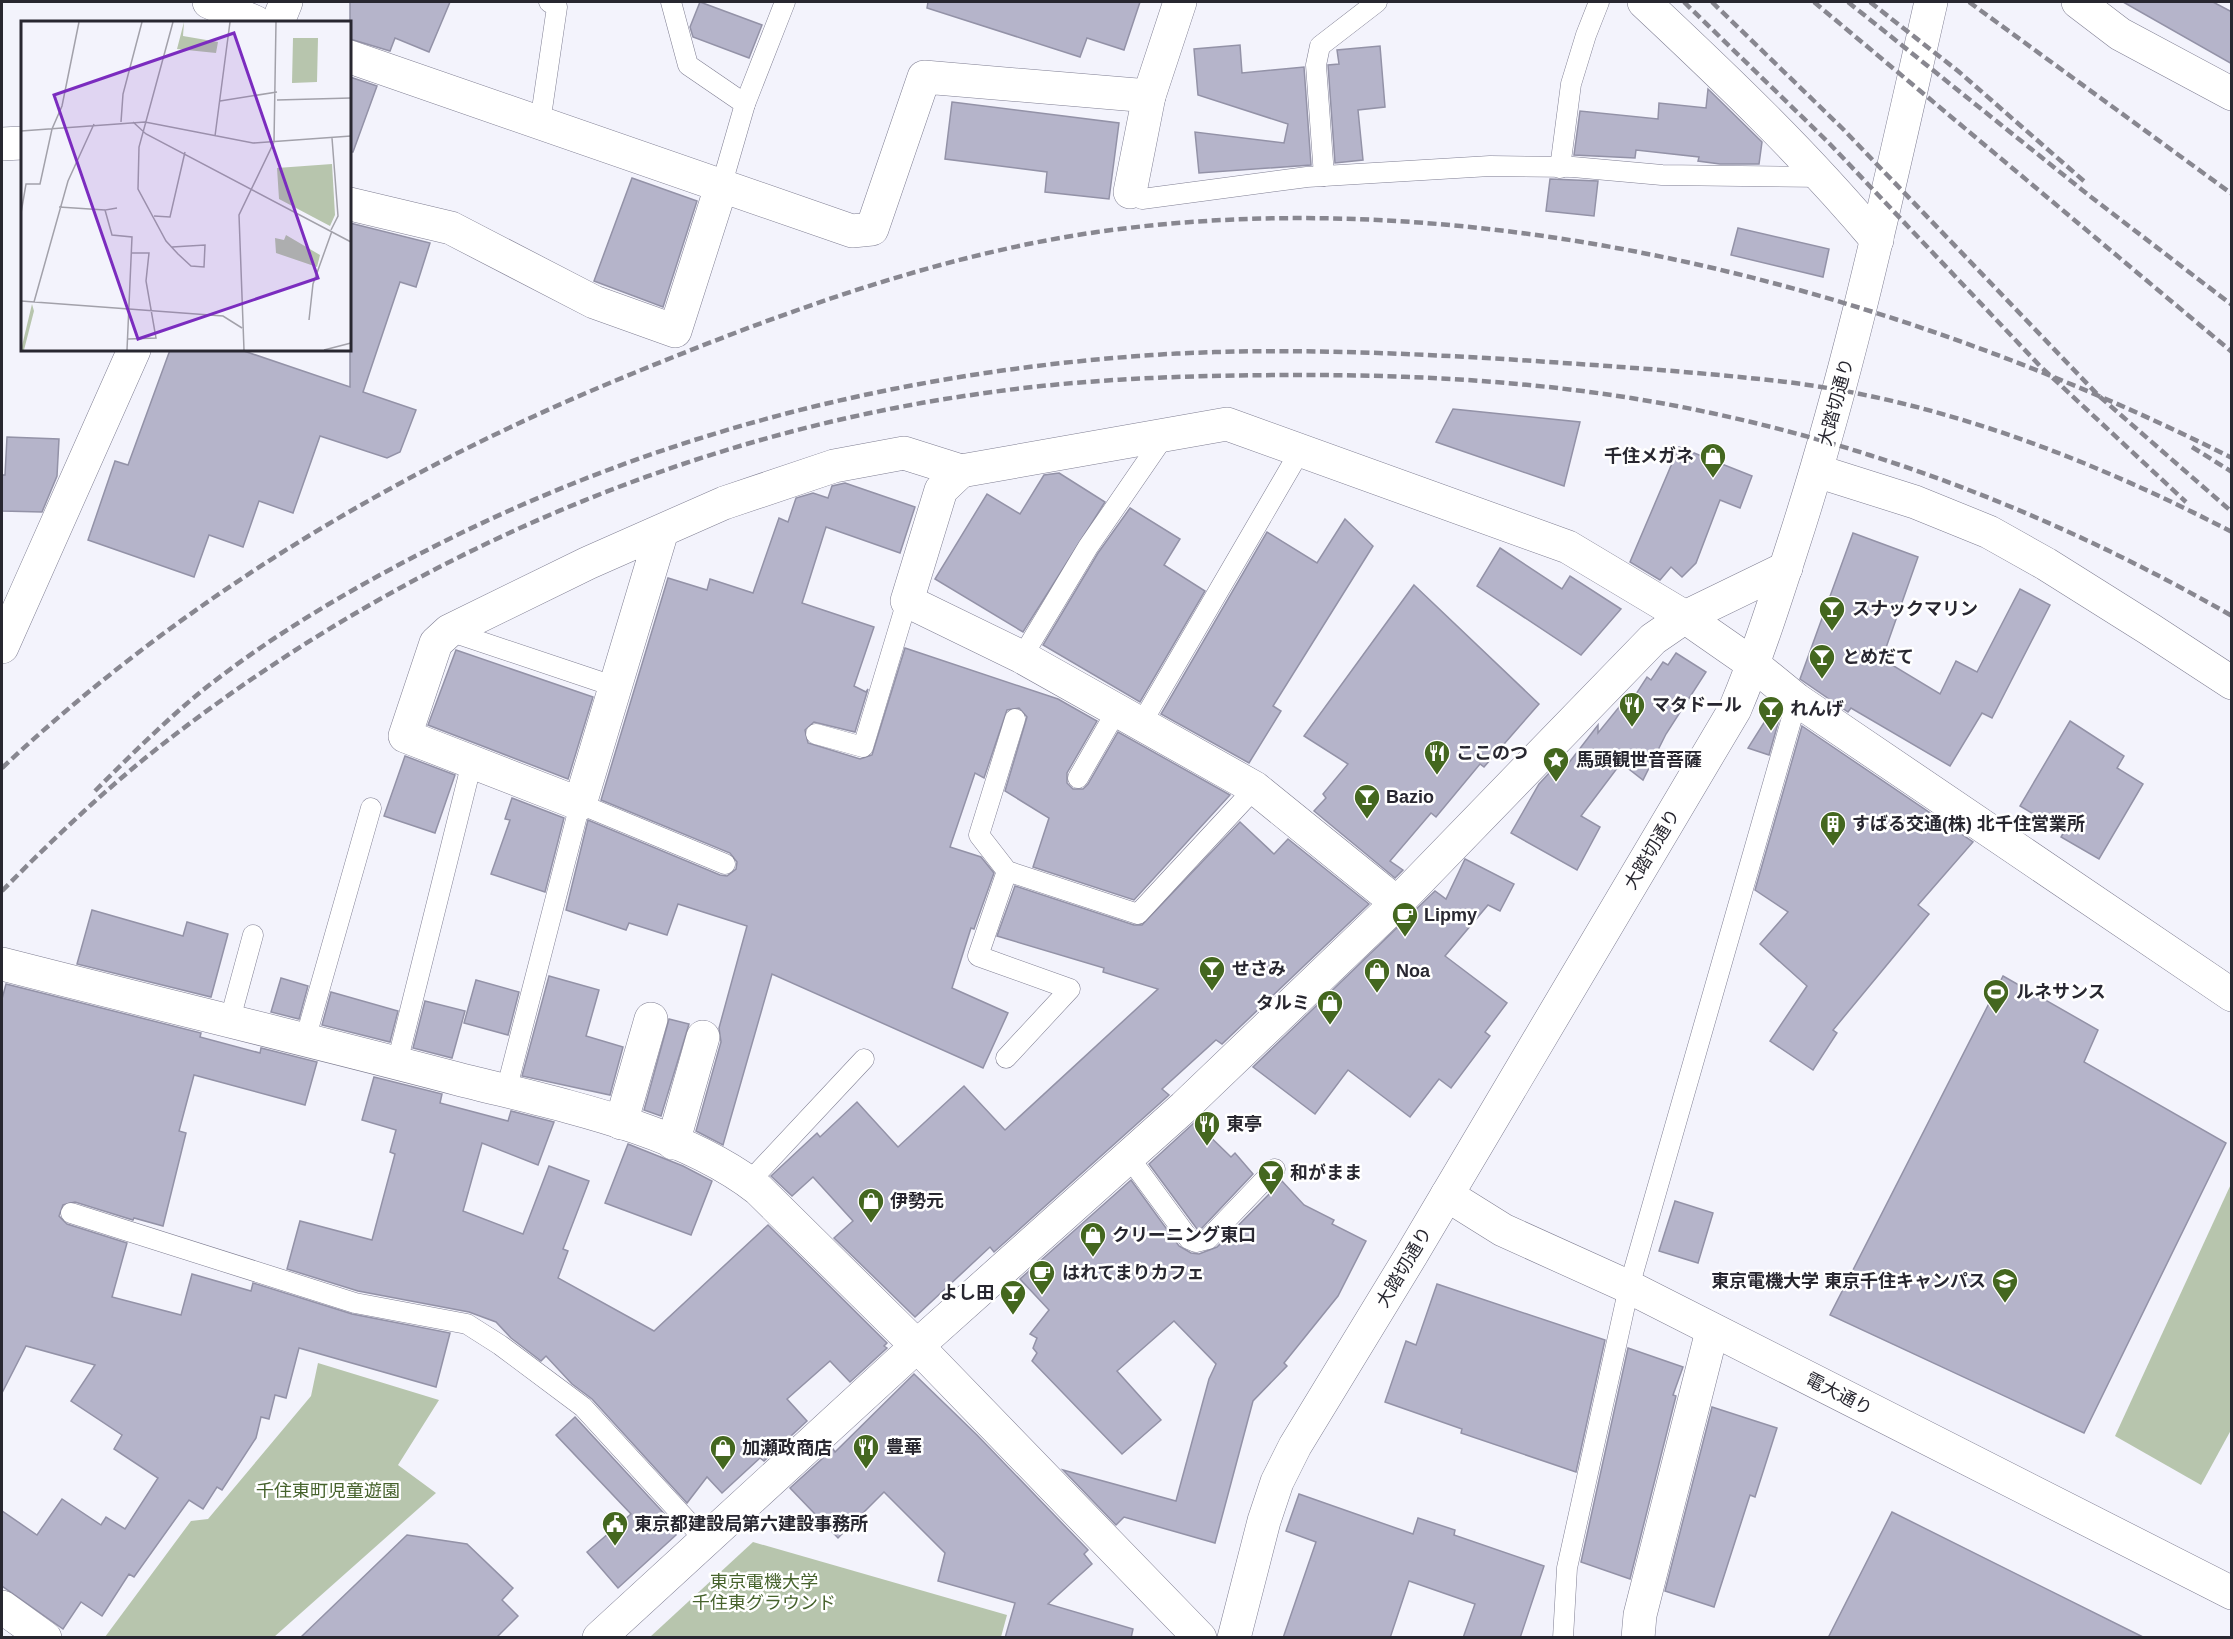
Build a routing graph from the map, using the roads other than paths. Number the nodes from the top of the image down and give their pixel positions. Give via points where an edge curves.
1 (209, 2) edge
2 (286, 2) edge
3 (549, 2) edge
4 (671, 2) edge
5 (785, 2) edge
6 (1180, 2) edge
7 (1377, 2) edge
8 (1599, 2) edge
9 (1644, 2) edge
10 (1931, 2) edge
11 (2078, 2) edge
12 (253, 21) edge
13 (278, 21) edge
14 (351, 57) edge
15 (2232, 94) edge
16 (1149, 96) junction
17 (745, 104) junction
18 (540, 123) junction
19 (21, 143) edge
20 (2, 144) edge
21 (1560, 168) junction
22 (1324, 176) junction
23 (1824, 177) junction
24 (721, 187) junction
25 (1130, 192) joint
26 (351, 204) edge
27 (1877, 240) junction
28 (135, 351) edge
29 (1165, 435) junction
30 (1300, 451) junction
31 (961, 471) junction
32 (1817, 471) junction
33 (662, 531) junction
34 (1786, 568) junction
35 (907, 601) junction
36 (1685, 617) junction
37 (449, 631) junction
38 (2, 647) edge
39 (1022, 657) junction
40 (1754, 665) junction
41 (2232, 684) edge
42 (616, 687) junction
43 (1797, 700) junction
44 (1129, 717) junction
45 (1015, 719) dead end
46 (816, 734) dead end
47 (472, 762) junction
48 (1078, 778) dead end
49 (1255, 788) junction
50 (580, 804) junction
51 (371, 808) dead end
52 (725, 864) dead end
53 (1007, 871) junction
54 (1397, 903) junction
55 (253, 935) dead end
56 (2, 964) edge
57 (2232, 995) edge
58 (651, 1019) dead end
59 (229, 1023) junction
60 (704, 1037) dead end
61 (304, 1040) junction
62 (1006, 1058) dead end
63 (864, 1059) dead end
64 (397, 1063) junction
65 (506, 1091) junction
66 (621, 1123) junction
67 (673, 1143) junction
68 (1128, 1156) junction
69 (1275, 1169) dead end
70 (749, 1182) junction
71 (1447, 1195) junction
72 (71, 1213) dead end
73 (1629, 1287) junction
74 (1712, 1331) junction
75 (917, 1346) junction
76 (705, 1540) junction
77 (2232, 1593) edge
78 (2, 1607) edge
79 (45, 1638) edge
80 (599, 1638) edge
81 (1200, 1638) edge
82 (1234, 1638) edge
83 (1563, 1638) edge
84 (1638, 1638) edge

1 - 12 street
2 - 13 street
3 - 18 lane via 557,7
4 - 17 lane via 688,65
5 - 17 lane
6 - 16 street
7 - 22 lane via 1320,46 1316,65
8 - 21 lane via 1571,84
9 - 23 street
10 - 27 street, 大踏切通り
11 - 15 street via 2120,34
14 - 18 street
16 - 24 street via 924,77 872,229 852,231
16 - 25 street
17 - 24 lane
18 - 24 street
19 - 20 street
21 - 22 lane via 1490,166
21 - 23 lane via 1662,175
22 - 25 lane via 1142,200
23 - 27 street
24 - 26 street via 675,331 594,302 451,228
27 - 32 street, 大踏切通り
28 - 38 street
29 - 30 street via 1227,424
29 - 31 street
29 - 39 lane via 1088,547
30 - 36 street via 1568,548
30 - 44 lane
31 - 33 street via 904,453 834,466 724,503
31 - 35 street via 941,490
32 - 34 street, 大踏切通り
32 - 41 street via 1915,502 1989,532 2046,564
33 - 37 street
33 - 42 street
34 - 36 street
34 - 40 street, 大踏切通り
35 - 39 street
35 - 46 lane via 863,747
36 - 40 street
36 - 54 street via 1653,639
37 - 42 lane
37 - 47 street via 436,643 405,736
39 - 44 street
40 - 43 street
40 - 71 street, 大踏切通り via 1736,709
42 - 50 street
43 - 57 street
43 - 73 lane
44 - 48 lane
44 - 49 street
45 - 53 lane via 979,836
47 - 50 street
47 - 64 lane
49 - 53 lane via 1138,914
49 - 54 street
50 - 52 lane
50 - 65 lane
51 - 61 lane
53 - 62 lane via 978,956 1070,989
54 - 68 street
55 - 59 lane
56 - 59 street
58 - 66 street
59 - 61 street
60 - 67 street
61 - 64 street
63 - 70 lane
64 - 65 street
65 - 66 street
66 - 67 street
67 - 70 street via 731,1168
68 - 69 lane via 1189,1239 1196,1242 1208,1239
68 - 75 street
70 - 75 street
71 - 73 street, 電大通り via 1503,1230
71 - 82 street, 大踏切通り via 1294,1446 1277,1482
72 - 76 lane via 355,1303 467,1324 583,1407
73 - 74 street, 電大通り
73 - 83 lane via 1567,1568
74 - 77 street, 電大通り
74 - 84 street via 1640,1615
75 - 76 street
75 - 81 street
76 - 80 street
78 - 79 street

